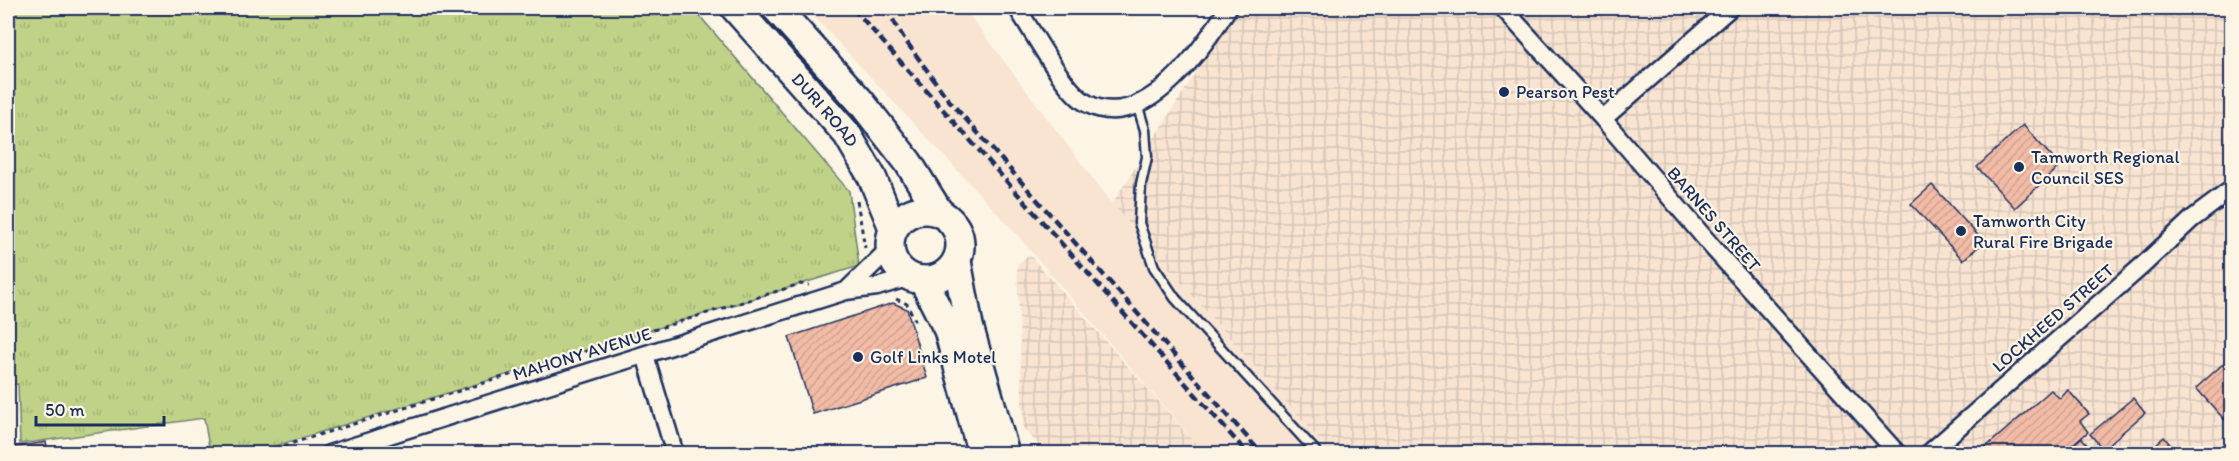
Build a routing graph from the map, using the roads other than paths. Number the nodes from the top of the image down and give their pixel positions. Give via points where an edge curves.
1 (735, 8) edge
2 (776, 8) edge
3 (1017, 8) edge
4 (1228, 8) edge
5 (1503, 8) edge
6 (1730, 8) edge
7 (1137, 104) junction
8 (1603, 119) junction
9 (2232, 189) edge
10 (939, 212) junction
11 (885, 248) junction
12 (957, 261) junction
13 (916, 279) junction
14 (846, 291) junction
15 (645, 354) junction
16 (382, 446) edge
17 (329, 453) edge
18 (675, 453) edge
19 (982, 453) edge
20 (1005, 453) edge
21 (1318, 453) edge
22 (1898, 453) edge
23 (1928, 453) edge

1 - 11 main road, DURI ROAD via 847,134 872,177
2 - 10 main road, DURI ROAD via 861,102 908,162
3 - 7 street via 1072,91 1087,104 1104,109
4 - 7 street via 1186,67 1153,96
5 - 8 street, BARNES STREET
6 - 8 street
7 - 21 lane via 1145,130 1147,157 1139,223 1154,267 1174,298
8 - 22 street, BARNES STREET
9 - 23 street, LOCKHEED STREET via 2192,219
10 - 11 main road via 929,209 908,213
10 - 12 main road via 956,227 960,238
11 - 13 main road via 896,265
11 - 14 street, MAHONY AVENUE
12 - 13 main road via 942,276
12 - 20 main road via 969,326
13 - 14 street, MAHONY AVENUE
13 - 19 main road via 948,330
14 - 15 street, MAHONY AVENUE
15 - 16 street, MAHONY AVENUE
15 - 18 street
16 - 17 street, MAHONY AVENUE

